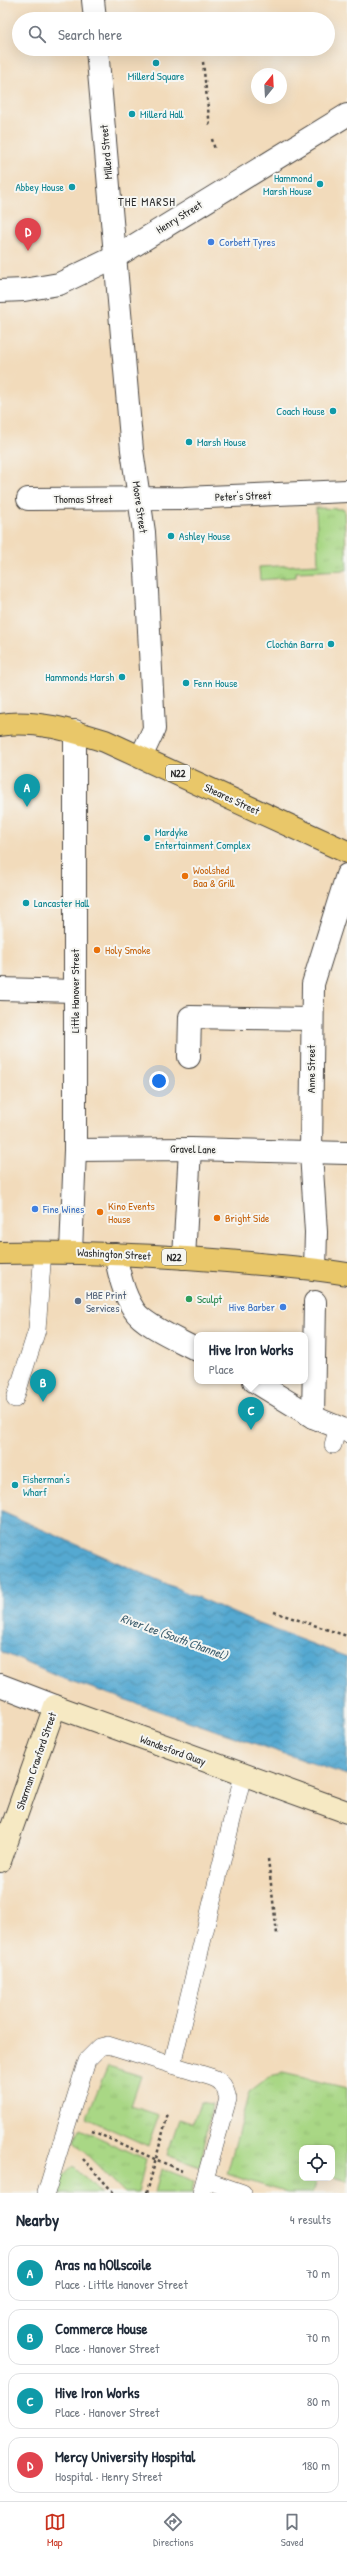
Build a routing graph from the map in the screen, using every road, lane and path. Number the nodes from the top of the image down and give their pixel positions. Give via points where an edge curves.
1 (93, 0) edge
2 (94, 12) edge
3 (98, 56) edge
4 (203, 62) dead end
5 (347, 115) edge
6 (210, 127) dead end
7 (212, 138) dead end
8 (215, 150) dead end
9 (117, 256) junction
10 (0, 291) edge
11 (347, 490) edge
12 (28, 499) dead end
13 (139, 499) junction
14 (0, 725) edge
15 (75, 731) junction
16 (141, 757) junction
17 (347, 852) edge
18 (347, 875) edge
19 (0, 989) edge
20 (75, 991) junction
21 (311, 1019) junction
22 (189, 1057) dead end
23 (190, 1149) junction
24 (76, 1150) junction
25 (311, 1153) junction
26 (347, 1153) edge
27 (43, 1251) junction
28 (71, 1252) junction
29 (0, 1253) edge
30 (115, 1254) junction
31 (184, 1258) junction
32 (316, 1269) junction
33 (347, 1274) edge
34 (315, 1302) dead end
35 (194, 1348) edge
36 (259, 1384) edge
37 (15, 1399) dead end
38 (313, 1416) junction
39 (339, 1435) edge
40 (274, 1612) dead end
41 (347, 1636) edge
42 (0, 1685) edge
43 (55, 1706) junction
44 (243, 1775) junction
45 (347, 1812) edge
46 (268, 1859) dead end
47 (0, 1861) edge
48 (277, 1934) dead end
49 (172, 2065) junction
50 (168, 2113) dead end
51 (68, 2120) junction
52 (62, 2136) junction
53 (154, 2159) junction
54 (203, 2187) edge
55 (46, 2193) edge
56 (114, 2193) edge
57 (147, 2193) edge
58 (243, 2193) edge

1 - 2 street
3 - 9 street, Millerd Street
4 - 6 path
5 - 9 street, Henry Street
7 - 8 path
9 - 10 street, Henry Street via 58,284
9 - 13 street, Moore Street
11 - 13 street, Peter's Street
12 - 13 street, Thomas Street
13 - 16 street, Moore Street via 144,532 154,728
14 - 15 highway, Sheares Street / N22 via 44,726
15 - 16 highway, Sheares Street / N22
15 - 20 street, Little Hanover Street
16 - 17 highway, Sheares Street / N22
18 - 21 street, Anne Street via 313,984
19 - 20 street
20 - 24 street, Little Hanover Street
21 - 22 street via 190,1017
21 - 25 street, Anne Street
23 - 24 street, Gravel Lane
23 - 25 street, Gravel Lane
23 - 31 street
24 - 28 street, Little Hanover Street
25 - 26 street, Gravel Lane
25 - 32 street, Anne Street
27 - 28 highway, Washington Street / N22
27 - 29 highway, Washington Street / N22
27 - 37 lane via 37,1330
28 - 30 highway, Washington Street / N22
30 - 31 highway, Washington Street / N22
30 - 35 street via 122,1285 134,1312
31 - 32 highway, Washington Street / N22
32 - 33 highway, Washington Street / N22
34 - 38 street
36 - 38 street
38 - 39 street
40 - 41 path
42 - 43 street, Wandesford Quay
43 - 44 main road, Wandesford Quay
43 - 47 main road, Sharman Crawford Street
44 - 45 main road, Wandesford Quay
44 - 49 lane
46 - 48 path
49 - 51 lane via 108,2045 100,2047 88,2060
49 - 54 lane via 220,2080 226,2088 228,2099
50 - 53 path
51 - 52 lane
51 - 53 path
52 - 55 lane
52 - 56 path
53 - 54 path
53 - 57 path
54 - 58 lane

